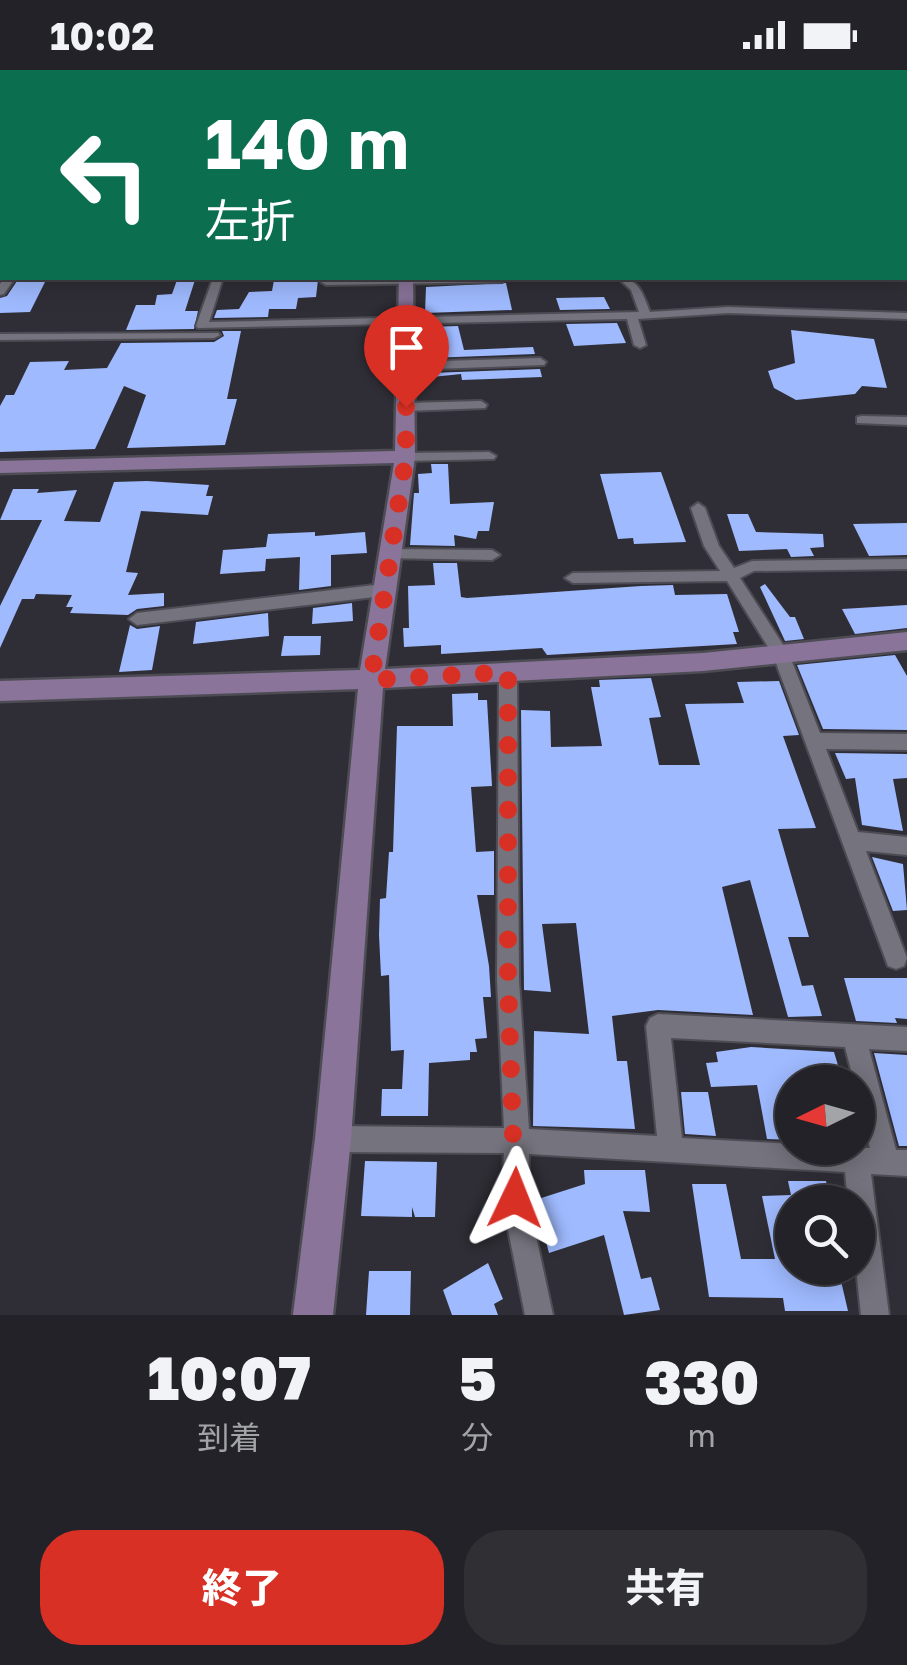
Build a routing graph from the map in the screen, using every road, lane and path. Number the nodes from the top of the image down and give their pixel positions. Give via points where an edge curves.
1 (217, 280) edge
2 (406, 280) edge
3 (626, 280) edge
4 (326, 282) dead end
5 (632, 316) junction
6 (646, 316) junction
7 (907, 316) edge
8 (406, 326) junction
9 (0, 337) edge
10 (640, 344) dead end
11 (540, 362) dead end
12 (406, 366) junction
13 (481, 405) dead end
14 (406, 407) junction
15 (862, 420) dead end
16 (907, 421) edge
17 (406, 456) junction
18 (489, 456) dead end
19 (0, 467) edge
20 (698, 508) dead end
21 (389, 554) junction
22 (492, 555) dead end
23 (907, 564) edge
24 (731, 576) junction
25 (572, 578) dead end
26 (383, 590) junction
27 (137, 619) dead end
28 (907, 641) edge
29 (781, 654) junction
30 (508, 672) junction
31 (371, 680) junction
32 (0, 692) edge
33 (816, 740) junction
34 (907, 742) edge
35 (853, 841) junction
36 (907, 846) edge
37 (896, 958) dead end
38 (854, 1037) junction
39 (907, 1039) edge
40 (334, 1139) junction
41 (517, 1142) junction
42 (671, 1150) junction
43 (775, 1155) edge
44 (897, 1162) edge
45 (857, 1165) edge
46 (314, 1315) edge
47 (539, 1315) edge
48 (875, 1315) edge

1 - 8 street via 202,326
2 - 4 street
2 - 8 street
3 - 6 street via 636,288
5 - 6 street
5 - 8 street
5 - 10 street
6 - 7 street via 728,310
8 - 9 street
8 - 12 street
11 - 12 street
12 - 14 street
13 - 14 street
14 - 17 street
15 - 16 street
17 - 18 street
17 - 19 street
17 - 21 street
20 - 24 street
21 - 22 street
21 - 26 street
23 - 24 street via 752,566
24 - 25 street
24 - 29 street
26 - 27 street
26 - 31 street
28 - 29 street
29 - 30 street
29 - 33 street
30 - 31 street
30 - 41 street via 508,981
31 - 32 street
31 - 40 street
33 - 34 street
33 - 35 street
35 - 36 street
35 - 37 street
38 - 39 street
38 - 42 street via 658,1026
38 - 44 street
40 - 41 street
40 - 46 street
41 - 42 street
41 - 47 street via 515,1198
42 - 43 street
45 - 48 street

